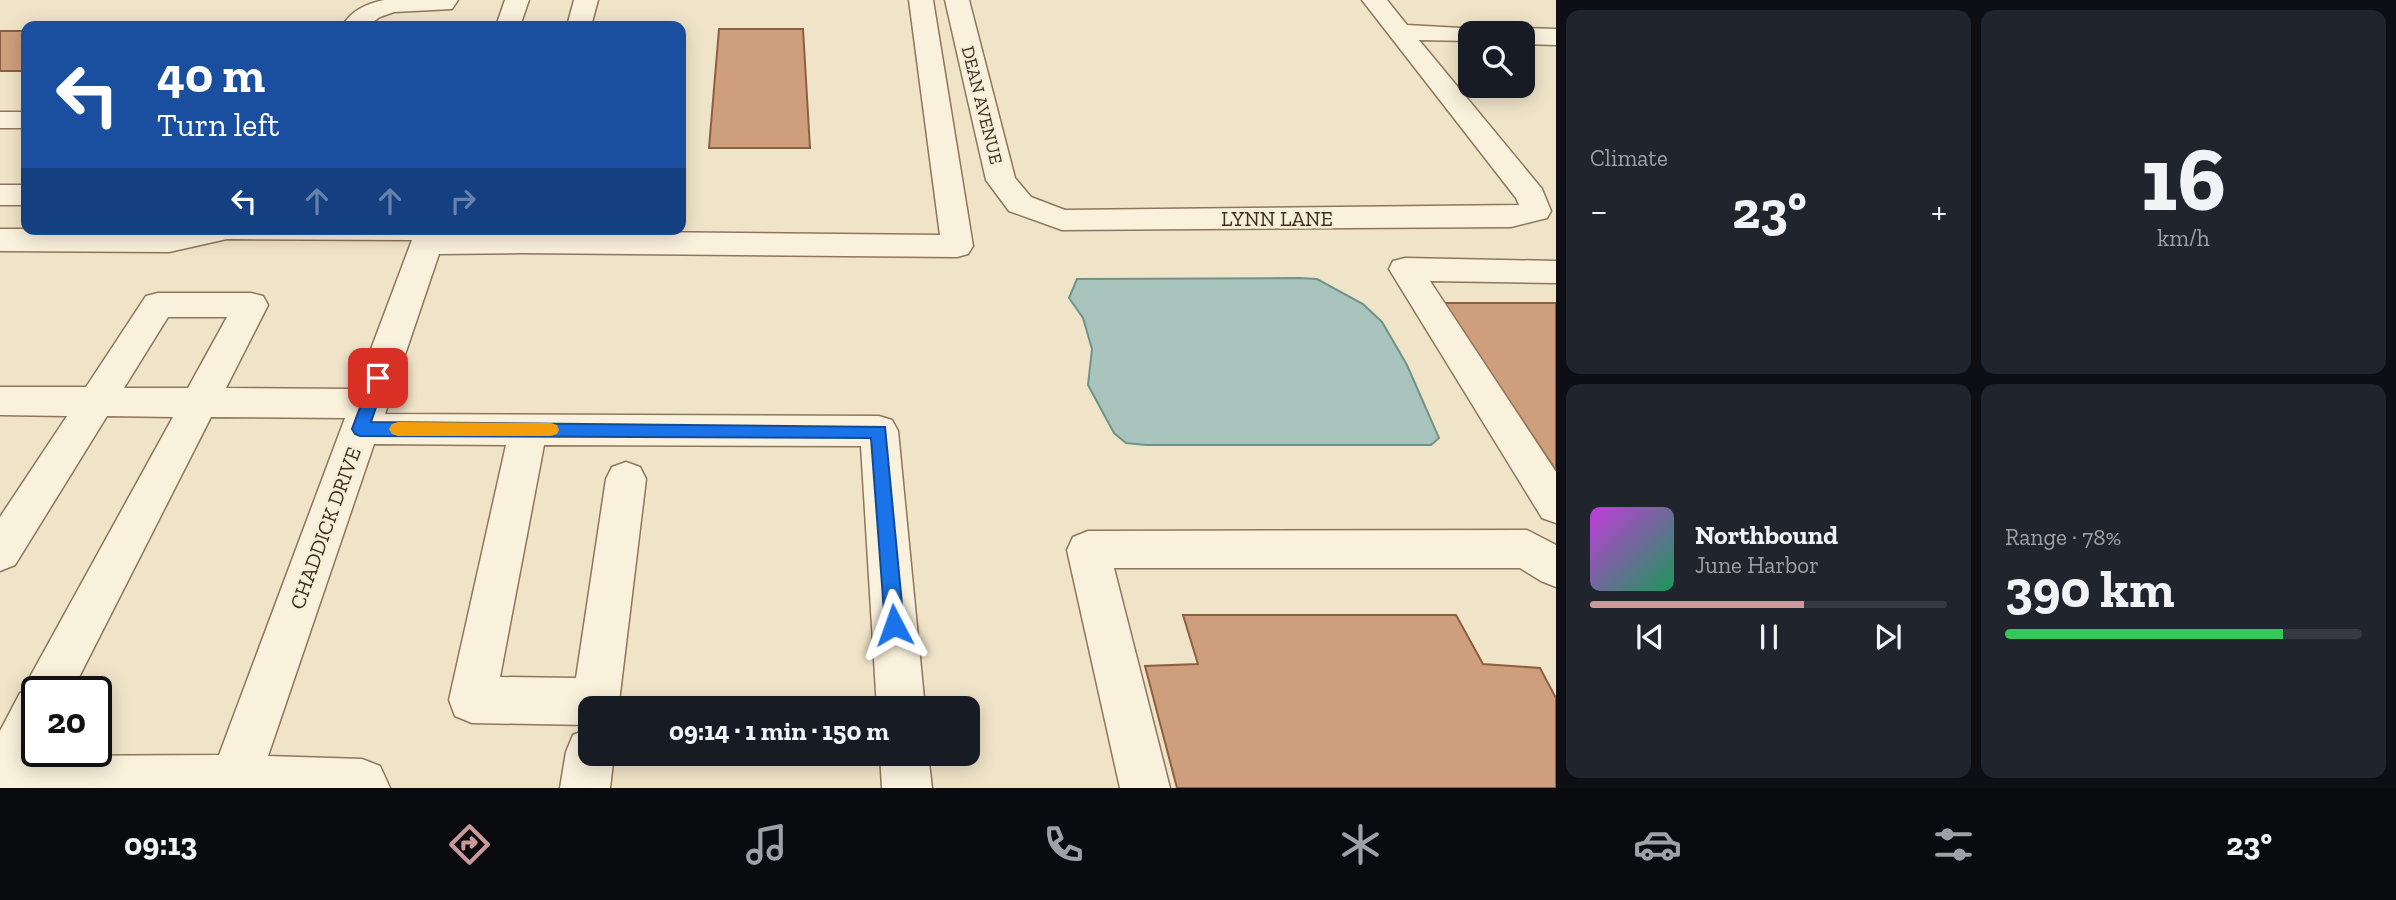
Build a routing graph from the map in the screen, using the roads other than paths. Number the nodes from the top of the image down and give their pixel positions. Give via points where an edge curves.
1 (446, 0) edge
2 (517, 0) edge
3 (586, 0) edge
4 (921, 0) edge
5 (957, 0) edge
6 (1374, 0) edge
7 (421, 4) junction
8 (340, 20) edge
9 (412, 21) edge
10 (510, 21) edge
11 (580, 21) edge
12 (1401, 32) junction
13 (1458, 34) edge
14 (1535, 36) edge
15 (1556, 37) edge
16 (0, 120) edge
17 (21, 120) edge
18 (0, 195) edge
19 (21, 195) edge
20 (1020, 204) joint
21 (198, 235) edge
22 (430, 235) edge
23 (523, 236) edge
24 (0, 240) edge
25 (1556, 272) edge
26 (0, 401) edge
27 (94, 402) junction
28 (199, 403) junction
29 (365, 416) junction
30 (528, 430) junction
31 (626, 479) dead end
32 (1556, 506) edge
33 (0, 551) edge
34 (1556, 568) edge
35 (55, 676) edge
36 (597, 696) edge
37 (900, 696) edge
38 (578, 704) edge
39 (21, 740) edge
40 (588, 766) edge
41 (905, 766) edge
42 (0, 780) edge
43 (234, 784) edge
44 (365, 788) edge
45 (585, 788) edge
46 (907, 788) edge
47 (1145, 788) edge

1 - 7 street via 444,4
2 - 10 street
3 - 11 street
4 - 23 street via 957,246
5 - 20 street, DEAN AVENUE via 1001,180
6 - 12 street
7 - 8 street via 376,7
7 - 9 street
12 - 13 street
12 - 20 street, LYNN LANE via 1531,196 1536,211 1511,216 1062,220
14 - 15 street
16 - 17 street
18 - 19 street
21 - 24 street via 169,241
22 - 23 street
22 - 29 street, CHADDICK DRIVE
25 - 32 street via 1405,270
26 - 27 street
27 - 28 street
27 - 28 street via 158,305 251,305
27 - 33 street
28 - 29 street
28 - 35 street
29 - 30 street
29 - 43 street, CHADDICK DRIVE
30 - 37 street via 879,431
30 - 38 street via 472,700
31 - 36 street
34 - 47 street via 1527,549 1088,550
39 - 42 street
40 - 45 street
41 - 46 street
42 - 43 street
43 - 44 street via 362,783

